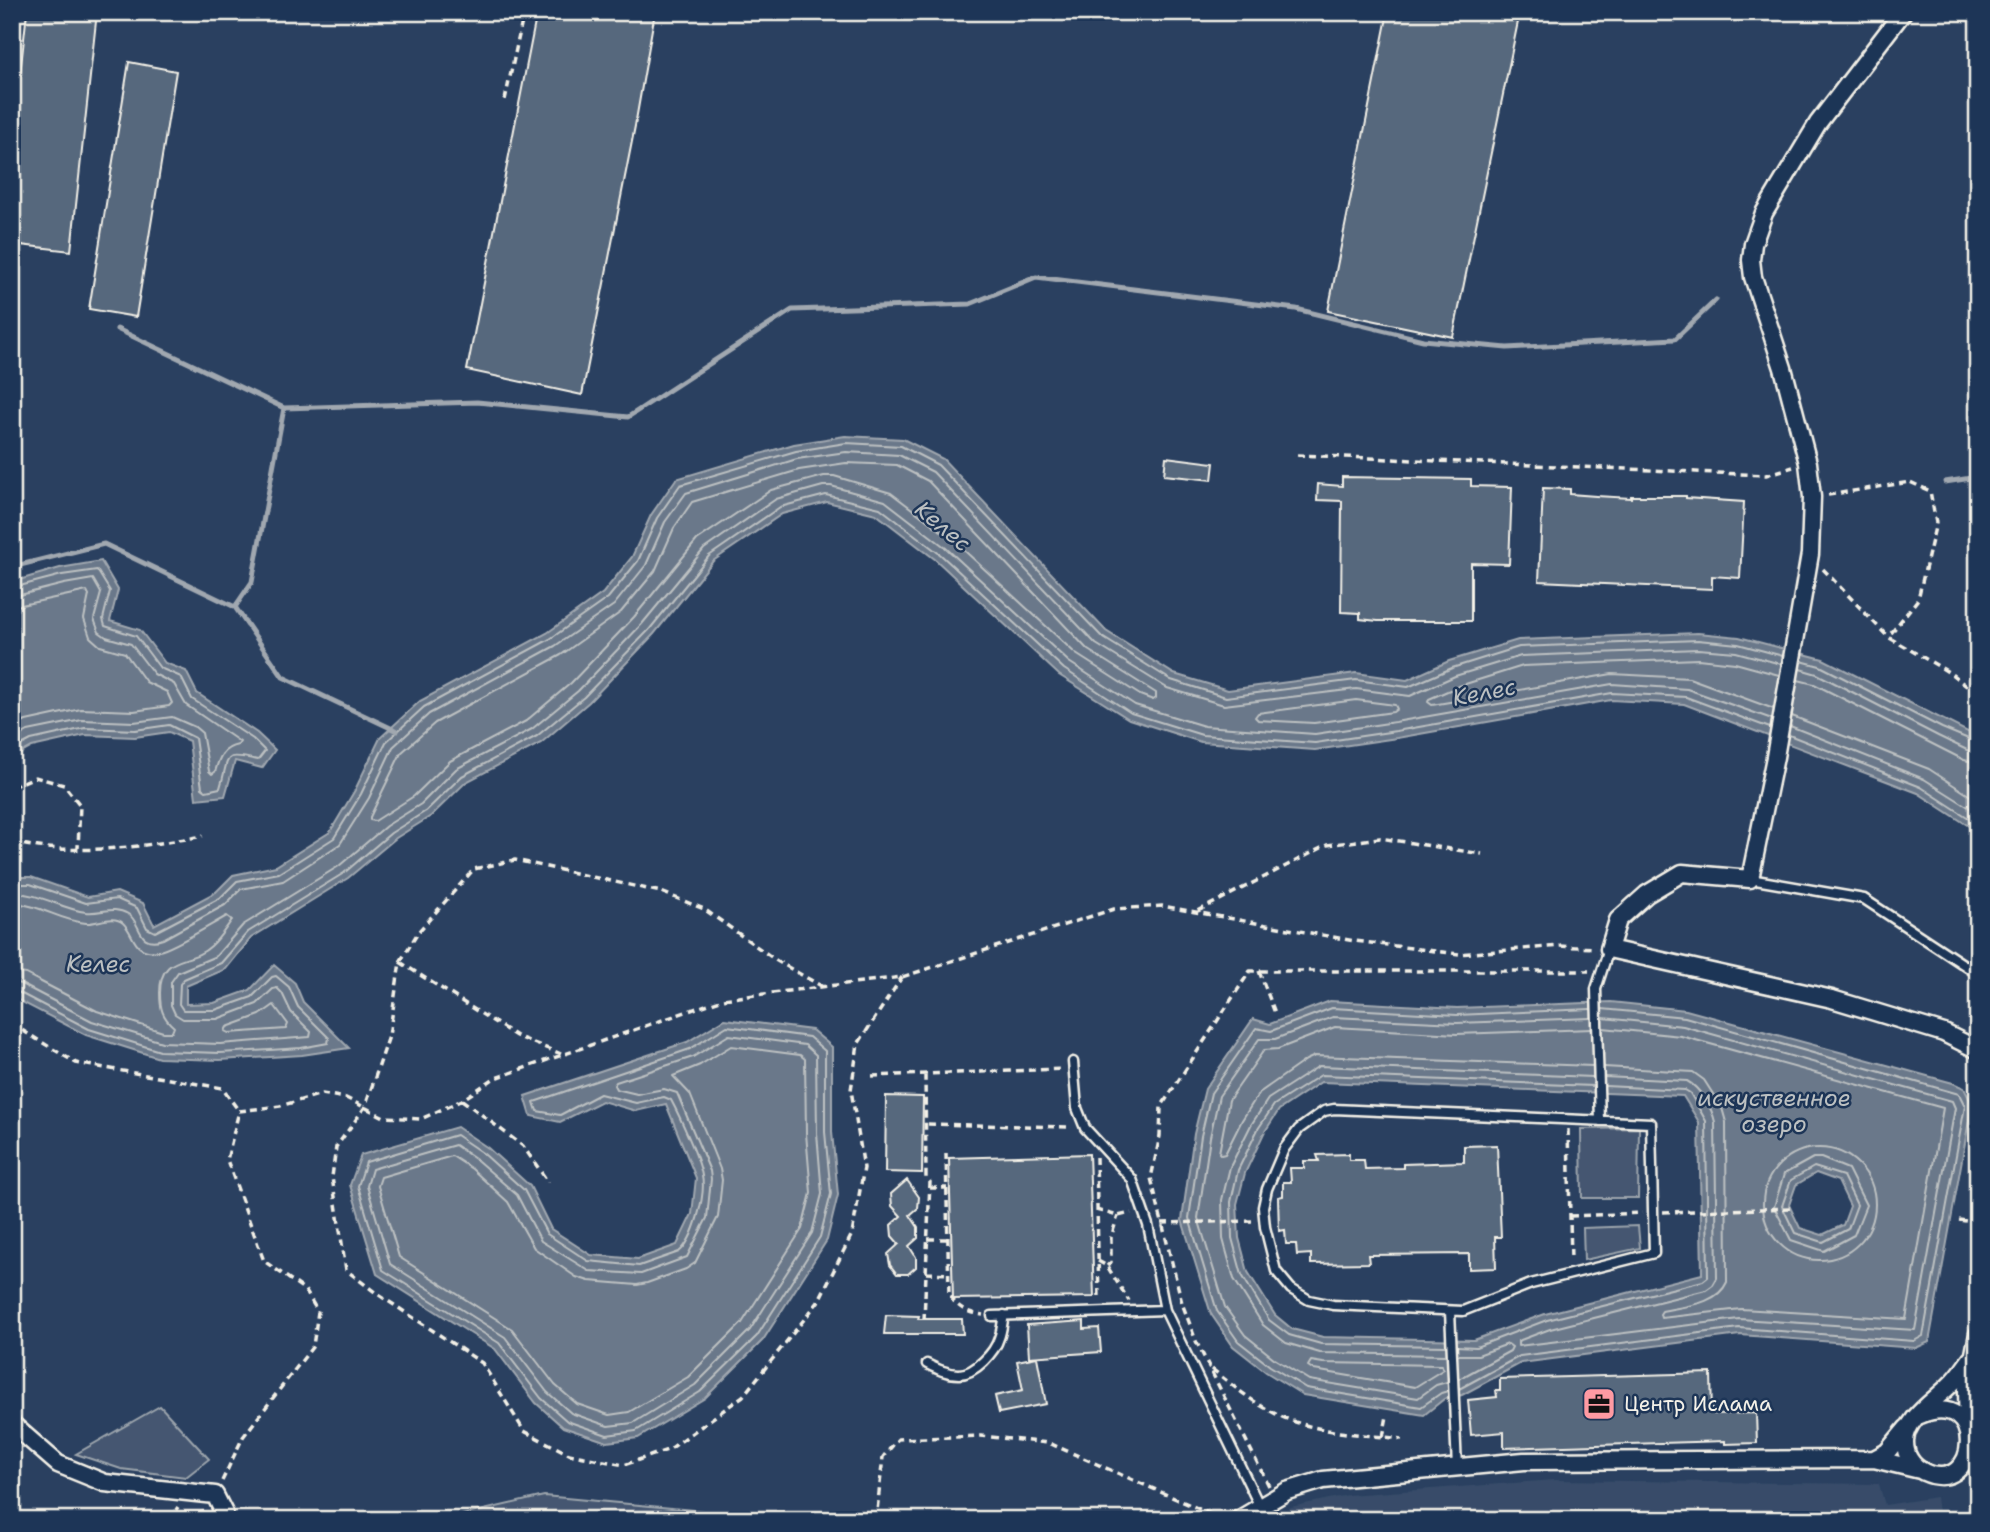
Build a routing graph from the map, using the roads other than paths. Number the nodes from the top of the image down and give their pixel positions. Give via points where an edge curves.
1 (1903, 12) edge
2 (1750, 879) junction
3 (1609, 949) junction
4 (1978, 974) edge
5 (1978, 1050) edge
6 (1073, 1066) road end
7 (1600, 1121) junction
8 (1165, 1310) junction
9 (1450, 1311) junction
10 (1004, 1315) junction
11 (992, 1316) road end
12 (1978, 1334) edge
13 (1971, 1359) junction
14 (927, 1364) dead end
15 (1916, 1419) junction
16 (12, 1424) edge
17 (1973, 1434) edge
18 (1874, 1459) junction
19 (1978, 1462) edge
20 (1457, 1468) junction
21 (1959, 1468) junction
22 (1920, 1470) junction
23 (1259, 1507) junction
24 (222, 1520) edge
25 (1238, 1520) edge

1 - 2 street via 1818,123 1771,201 1753,244 1753,277 1783,368 1808,463 1812,497 1810,554
2 - 3 street via 1682,873 1647,894 1618,920
2 - 4 lane via 1864,898
3 - 5 street via 1832,999 1944,1033
3 - 7 lane via 1596,989
6 - 8 lane via 1077,1108 1085,1128 1132,1179 1144,1209
7 - 9 lane via 1651,1123 1654,1253 1531,1284 1463,1311
7 - 9 lane via 1334,1109 1299,1129 1284,1149 1263,1207 1276,1272 1309,1300
8 - 10 lane
8 - 23 lane
9 - 20 lane
10 - 11 lane
10 - 14 lane via 999,1339 977,1366 962,1374
12 - 13 street
13 - 15 street
13 - 17 street via 1967,1389
15 - 17 street via 1941,1410 1952,1413
15 - 18 street via 1887,1452
15 - 22 street via 1906,1432 1905,1443 1907,1454
16 - 24 street via 58,1464 105,1483 215,1495 224,1513
17 - 21 street
18 - 20 street via 1524,1461
18 - 22 street
19 - 21 street
20 - 23 street via 1323,1480 1287,1491
21 - 22 street via 1940,1475
23 - 25 street

